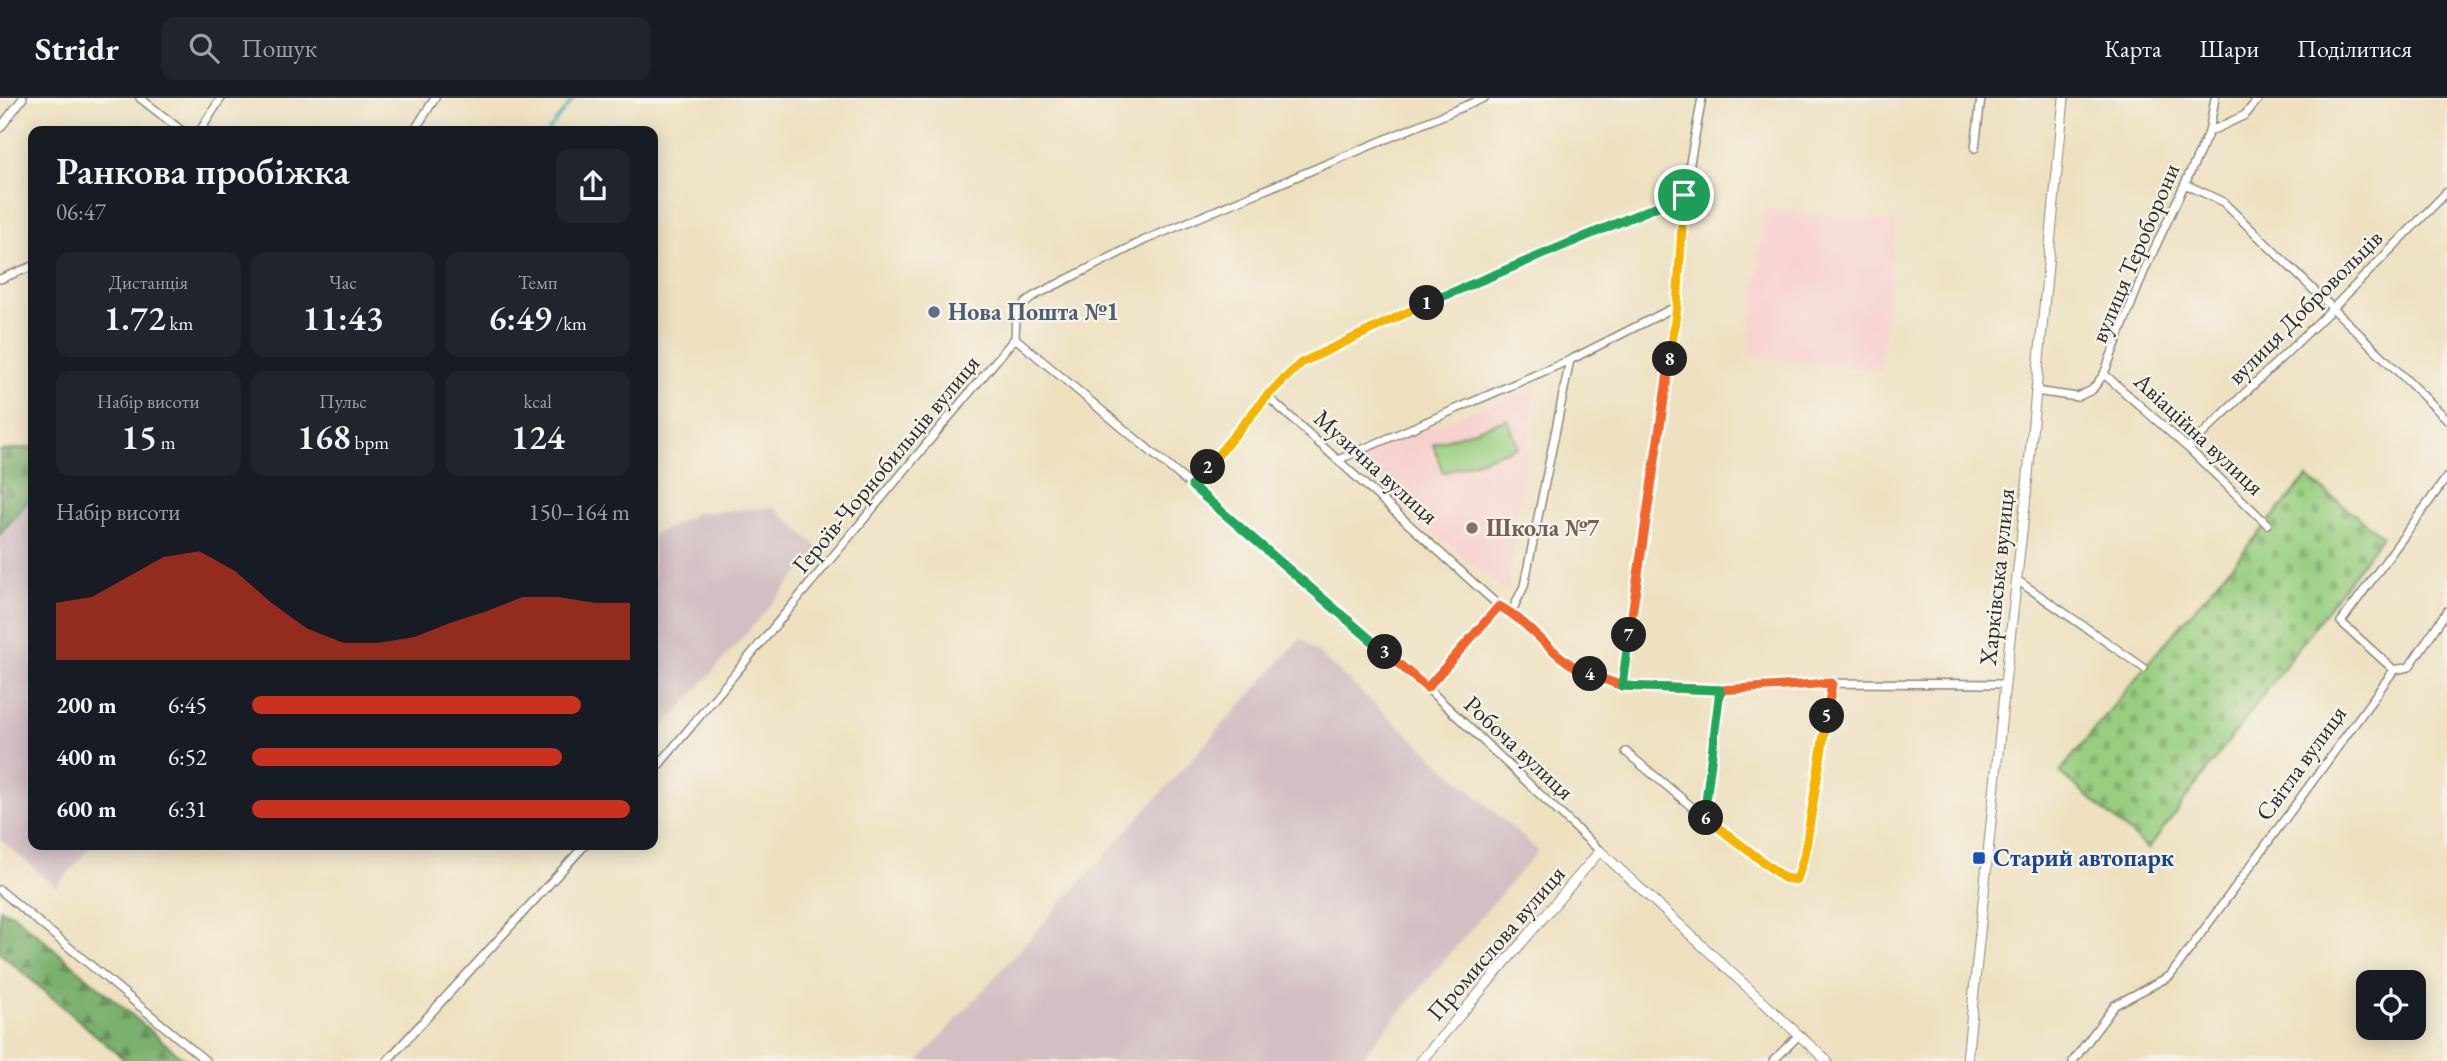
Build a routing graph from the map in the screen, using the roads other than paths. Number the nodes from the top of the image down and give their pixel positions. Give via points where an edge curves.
1 (23, 98) edge
2 (140, 98) edge
3 (221, 98) edge
4 (435, 98) edge
5 (1484, 98) edge
6 (1702, 98) edge
7 (1981, 98) edge
8 (2064, 98) edge
9 (2215, 98) edge
10 (2259, 98) edge
11 (176, 126) edge
12 (205, 126) edge
13 (417, 126) edge
14 (0, 128) edge
15 (2209, 132) junction
16 (1975, 148) dead end
17 (2185, 184) junction
18 (2447, 192) edge
19 (1684, 195) junction
20 (28, 268) edge
21 (0, 279) edge
22 (1677, 306) junction
23 (2333, 308) junction
24 (1015, 338) junction
25 (1570, 360) junction
26 (2104, 374) junction
27 (2035, 391) junction
28 (1267, 396) junction
29 (2447, 419) edge
30 (2188, 448) junction
31 (1340, 459) junction
32 (2447, 477) edge
33 (1192, 486) junction
34 (2267, 524) dead end
35 (2017, 580) junction
36 (1499, 606) junction
37 (2447, 611) edge
38 (1511, 613) junction
39 (2144, 668) dead end
40 (2394, 670) junction
41 (1832, 683) junction
42 (2005, 684) junction
43 (1622, 686) junction
44 (1427, 688) junction
45 (1720, 690) junction
46 (1626, 752) dead end
47 (658, 766) edge
48 (1704, 817) junction
49 (580, 850) edge
50 (1600, 850) junction
51 (0, 890) edge
52 (1798, 1036) junction
53 (206, 1061) edge
54 (387, 1061) edge
55 (1420, 1061) edge
56 (1773, 1061) edge
57 (1827, 1061) edge
58 (1967, 1061) edge
59 (2073, 1061) edge

1 - 14 street
2 - 11 street
3 - 12 street
4 - 13 street
5 - 24 street, Героїв-Чорнобильців вулиця via 1145,240 1034,296 1016,311
6 - 19 street
7 - 16 street
8 - 27 street, Харківська вулиця
9 - 15 street, вулиця Тероборони
10 - 15 street via 2245,115
15 - 17 street, вулиця Тероборони
17 - 23 street via 2223,202
17 - 26 street, вулиця Тероборони
18 - 23 street, вулиця Добровольців
19 - 22 street
19 - 28 street via 1359,335 1301,363
20 - 21 street
22 - 25 street
22 - 43 street
23 - 29 street
23 - 30 street, вулиця Добровольців
24 - 33 street, Робоча вулиця
24 - 47 street, Героїв-Чорнобильців вулиця
25 - 31 street
25 - 38 street via 1524,586
26 - 27 street, вулиця Тероборони via 2092,390 2077,397
26 - 30 street, Авіаційна вулиця
27 - 35 street, Харківська вулиця
28 - 31 street, Музична вулиця
28 - 33 street
30 - 34 street, Авіаційна вулиця
31 - 36 street, Музична вулиця
32 - 40 street via 2341,622
33 - 44 street, Робоча вулиця
35 - 39 street
35 - 42 street, Харківська вулиця
36 - 38 street, Музична вулиця
36 - 44 street
37 - 40 street, Світла вулиця via 2409,667
38 - 43 street, Музична вулиця via 1574,668
40 - 59 street, Світла вулиця via 2170,976 2115,1005
41 - 42 street, Музична вулиця
41 - 45 street, Музична вулиця
41 - 48 street via 1797,880 1784,878
42 - 58 street, Харківська вулиця
43 - 45 street, Музична вулиця
44 - 50 street, Робоча вулиця
45 - 48 street
46 - 48 street
49 - 54 street
50 - 52 street, Робоча вулиця
50 - 55 street, Промислова вулиця
51 - 53 street
52 - 56 street
52 - 57 street, Робоча вулиця

